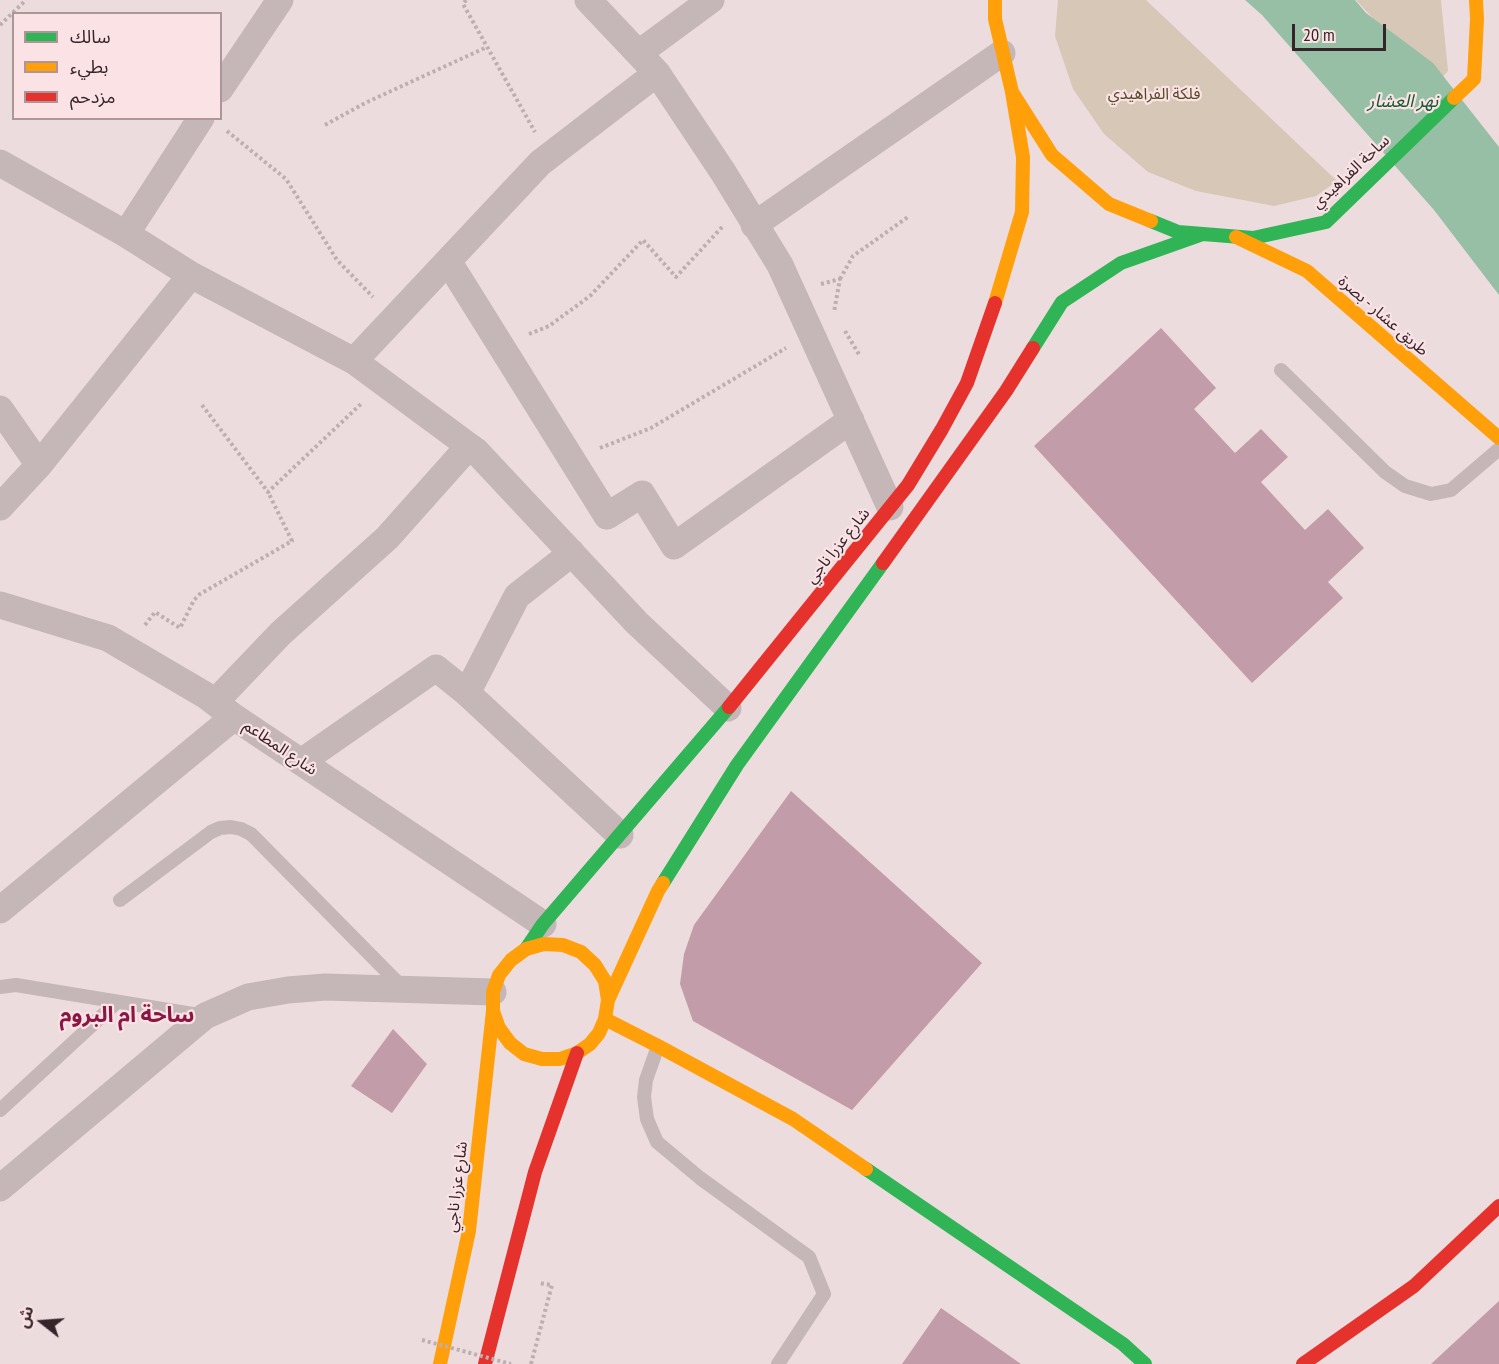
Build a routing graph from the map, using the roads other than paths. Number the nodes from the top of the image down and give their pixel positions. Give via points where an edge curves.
1 (280, 0) edge
2 (588, 0) edge
3 (711, 0) edge
4 (1476, 0) edge
5 (992, 3) edge
6 (1477, 19) junction
7 (1492, 37) dead end
8 (639, 53) junction
9 (1002, 53) junction
10 (657, 73) junction
11 (222, 87) edge
12 (1012, 92) junction
13 (212, 122) edge
14 (0, 163) edge
15 (748, 214) junction
16 (126, 234) junction
17 (1203, 234) junction
18 (1234, 236) junction
19 (448, 261) junction
20 (191, 275) junction
21 (354, 361) junction
22 (1281, 370) dead end
23 (0, 409) edge
24 (850, 420) junction
25 (1499, 438) edge
26 (469, 446) junction
27 (1499, 449) edge
28 (39, 465) junction
29 (0, 507) edge
30 (890, 507) junction
31 (572, 553) junction
32 (0, 605) edge
33 (467, 693) junction
34 (729, 708) junction
35 (225, 710) junction
36 (301, 762) junction
37 (620, 835) junction
38 (120, 900) dead end
39 (0, 909) edge
40 (543, 924) junction
41 (526, 949) junction
42 (0, 987) edge
43 (405, 989) junction
44 (608, 1000) junction
45 (117, 1002) junction
46 (493, 1002) junction
47 (205, 1016) junction
48 (606, 1019) junction
49 (658, 1046) junction
50 (577, 1053) junction
51 (0, 1110) edge
52 (0, 1188) edge
53 (1499, 1206) edge
54 (440, 1364) edge
55 (485, 1364) edge
56 (778, 1364) edge
57 (1144, 1364) edge
58 (1304, 1364) edge

1 - 11 street
2 - 8 street
3 - 8 street
4 - 6 main road, ساحة الفراهيدي
5 - 9 main road, ساحة الفراهيدي
6 - 7 main road
6 - 18 main road, ساحة الفراهيدي via 1474,79 1326,222 1253,238
8 - 10 street
9 - 12 main road, ساحة الفراهيدي
9 - 15 street
10 - 15 street
10 - 19 street via 540,163
12 - 17 main road, ساحة الفراهيدي via 1052,155 1109,204 1178,232
12 - 30 main road, شارع عزرا ناجي via 1023,157 1022,212 996,301 967,384 908,485
13 - 16 street
14 - 16 street
15 - 24 street via 780,266
16 - 20 street
17 - 18 main road, ساحة الفراهيدي
17 - 44 main road via 1121,263 1062,302 1006,391 737,765 658,891
18 - 25 main road, طريق عشار - بصرة via 1307,271
19 - 21 street
19 - 24 street via 607,516 642,494 674,546
20 - 21 street
20 - 28 street
21 - 26 street
22 - 27 lane via 1385,472 1405,486 1431,494 1451,490
23 - 28 street
24 - 30 street
26 - 31 street
26 - 35 street via 387,538 281,633
28 - 29 street
30 - 34 main road, شارع عزرا ناجي
31 - 33 street via 517,596
31 - 34 street via 637,623
32 - 35 street, شارع المطاعم via 108,638
33 - 36 street via 436,668
33 - 37 street
34 - 37 main road, شارع عزرا ناجي
35 - 36 street, شارع المطاعم
35 - 39 street
36 - 40 street, شارع المطاعم
37 - 40 main road, شارع عزرا ناجي
38 - 43 lane via 211,832 220,828 241,829 251,834
40 - 41 main road, شارع عزرا ناجي
41 - 44 main road via 544,944 563,945 581,952 595,964 605,981
41 - 46 main road via 510,960 499,975
42 - 45 lane via 16,986
43 - 46 street
43 - 47 street via 288,990 248,997
44 - 48 main road
45 - 47 lane
45 - 51 lane
46 - 50 main road via 499,1028 524,1054 560,1059
46 - 54 main road, شارع عزرا ناجي via 469,1231
47 - 52 street
48 - 49 main road
48 - 50 main road via 590,1044
49 - 56 lane via 644,1097 647,1119 657,1142 809,1257 824,1294
49 - 57 main road via 794,1119 1123,1344
50 - 55 main road via 535,1172
53 - 58 main road via 1414,1286

